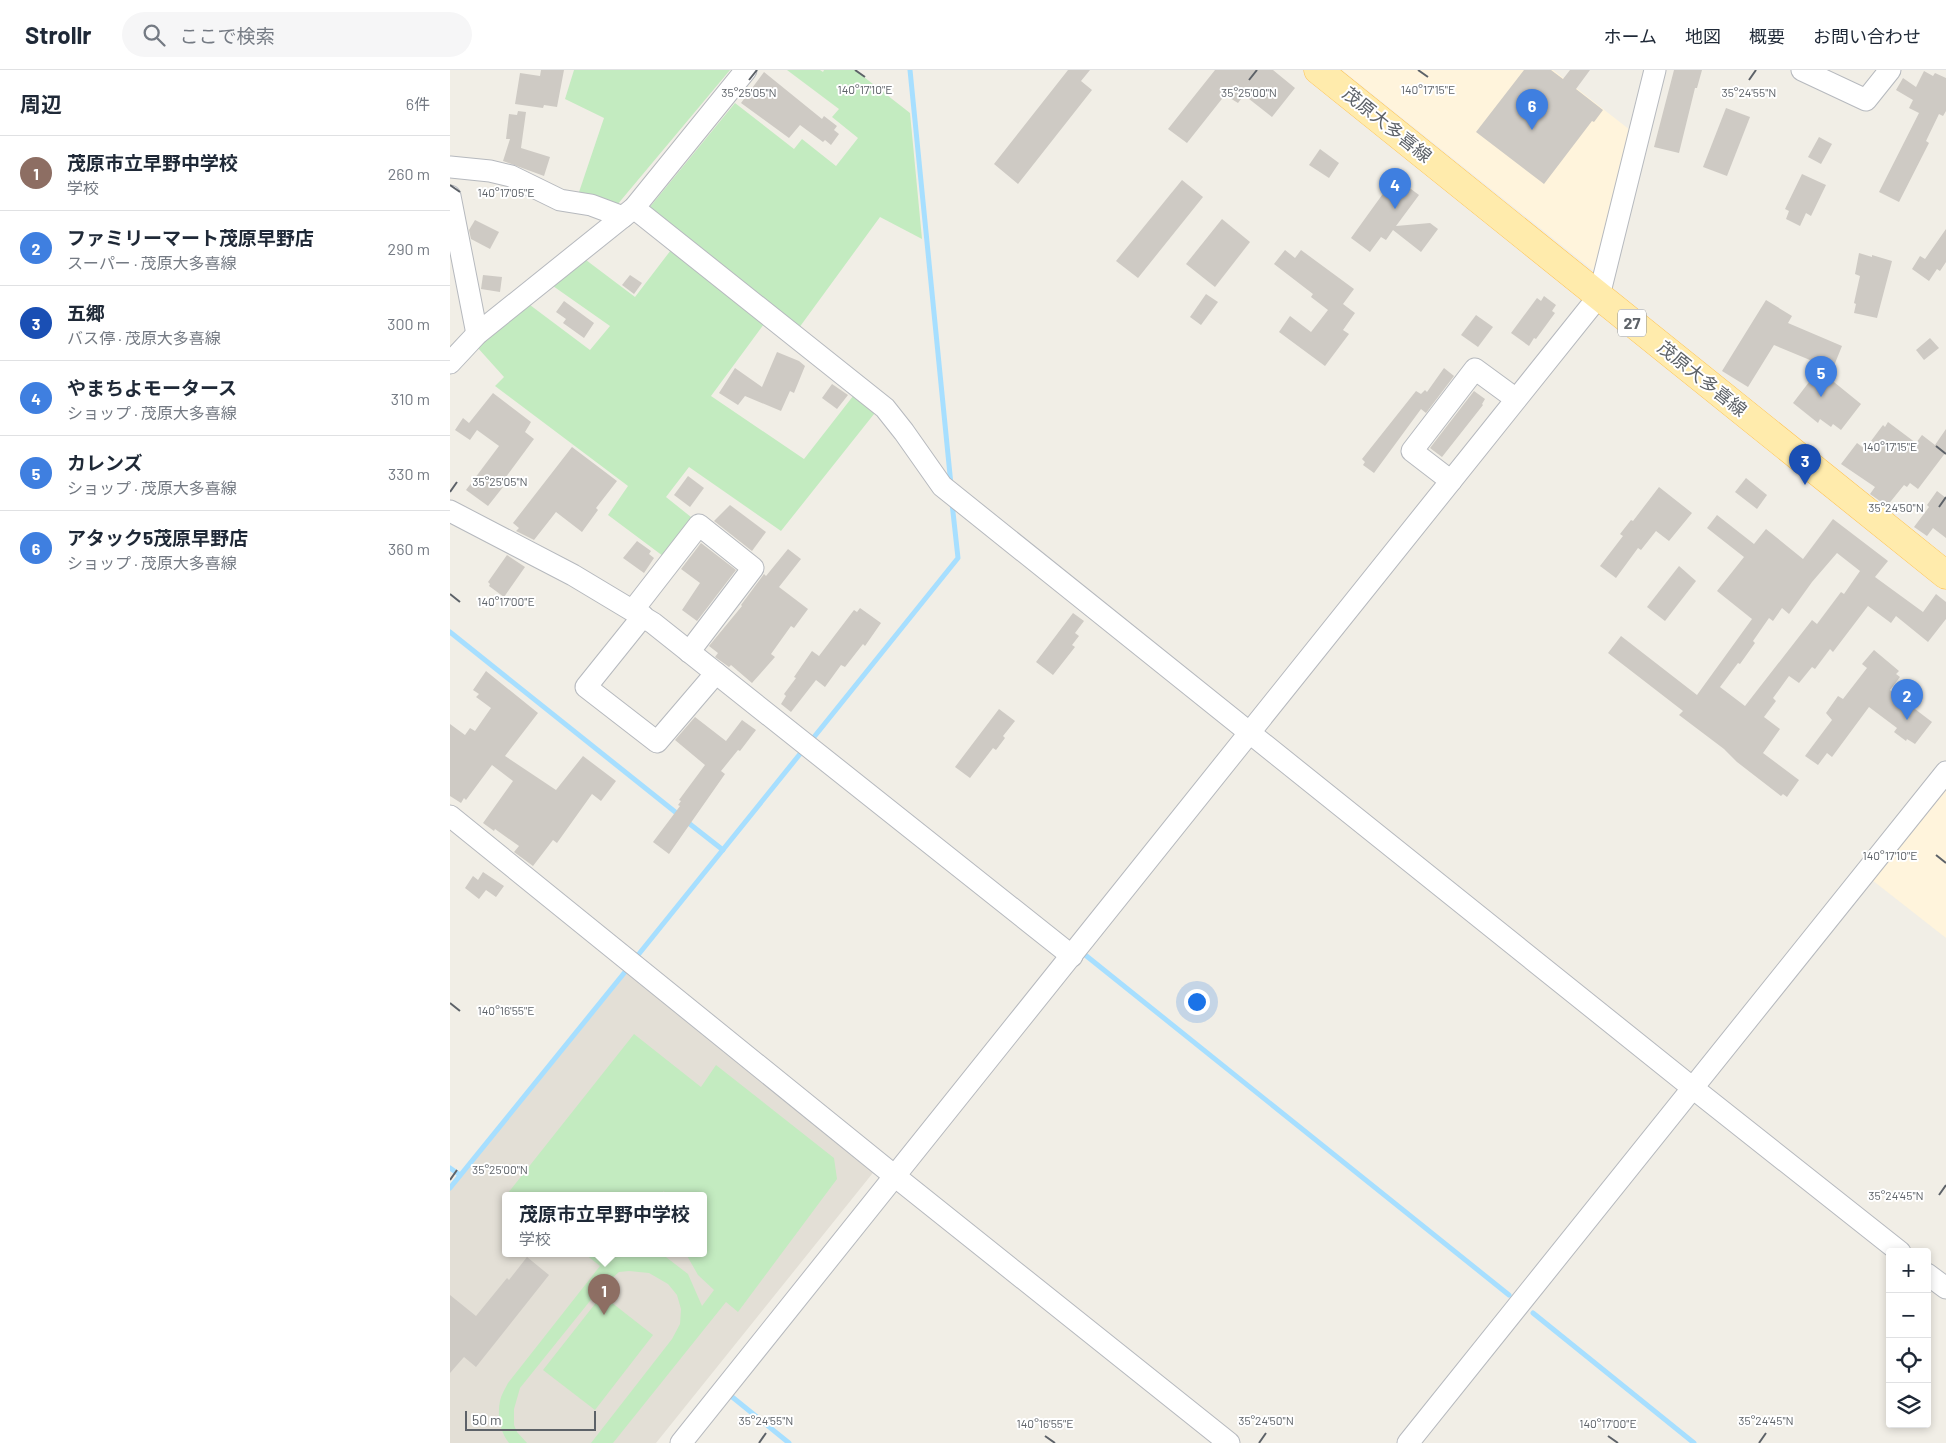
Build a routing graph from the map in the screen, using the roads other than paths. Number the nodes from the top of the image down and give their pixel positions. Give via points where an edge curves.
1 (746, 70) edge
2 (1318, 70) edge
3 (1655, 70) edge
4 (1802, 70) edge
5 (1890, 70) edge
6 (450, 167) edge
7 (450, 196) edge
8 (628, 212) junction
9 (1599, 296) junction
10 (477, 334) junction
11 (450, 363) edge
12 (1516, 399) junction
13 (1451, 481) junction
14 (450, 511) edge
15 (1946, 575) edge
16 (638, 613) junction
17 (689, 652) junction
18 (716, 673) junction
19 (1250, 733) junction
20 (1946, 772) edge
21 (450, 816) edge
22 (1072, 956) junction
23 (1693, 1088) junction
24 (895, 1176) junction
25 (1895, 1248) edge
26 (1931, 1277) edge
27 (1946, 1288) edge
28 (681, 1443) edge
29 (1229, 1443) edge
30 (1408, 1443) edge

1 - 8 street
2 - 9 main road, 茂原大多喜線 / 27
3 - 9 street
4 - 5 street via 1866,100
6 - 8 street via 511,176 560,200
7 - 10 street
8 - 10 street
8 - 19 street via 885,408 942,486
9 - 12 street
9 - 15 main road, 茂原大多喜線 / 27
10 - 11 street
12 - 13 street
12 - 13 street via 1475,369 1412,451
13 - 19 street
14 - 16 street
16 - 17 street
16 - 17 street via 699,525 753,568
16 - 18 street via 586,687 657,742
17 - 18 street
18 - 22 street
19 - 22 street
19 - 23 street
20 - 23 street
21 - 24 street
22 - 24 street
23 - 25 street
23 - 30 street
24 - 28 street
24 - 29 street
26 - 27 street

